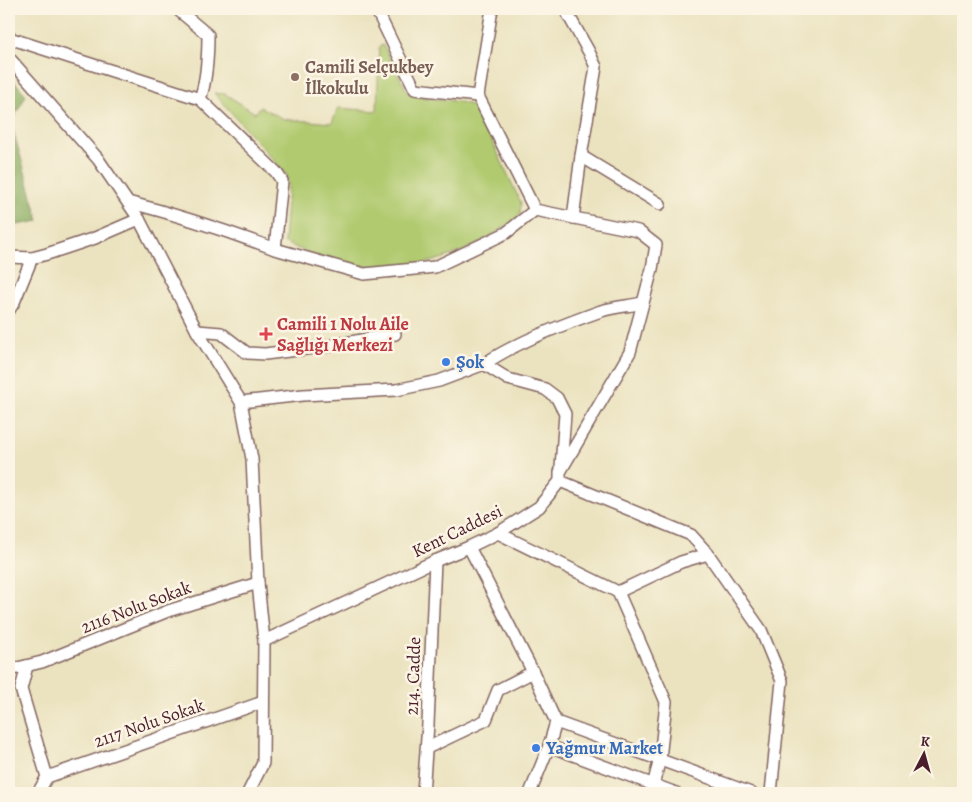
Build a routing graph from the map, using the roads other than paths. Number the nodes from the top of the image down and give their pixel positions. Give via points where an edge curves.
1 (177, 9) edge
2 (376, 9) edge
3 (492, 9) edge
4 (565, 9) edge
5 (9, 38) edge
6 (9, 58) edge
7 (478, 96) junction
8 (200, 100) junction
9 (581, 156) junction
10 (128, 202) junction
11 (660, 204) dead end
12 (535, 210) junction
13 (573, 218) junction
14 (139, 220) junction
15 (275, 249) junction
16 (9, 257) edge
17 (32, 258) junction
18 (643, 304) junction
19 (9, 310) edge
20 (197, 331) junction
21 (395, 334) dead end
22 (484, 364) junction
23 (241, 402) junction
24 (560, 476) junction
25 (498, 533) junction
26 (469, 547) junction
27 (708, 554) junction
28 (435, 561) junction
29 (258, 583) junction
30 (618, 592) junction
31 (264, 641) junction
32 (27, 666) junction
33 (9, 670) edge
34 (532, 672) junction
35 (263, 702) junction
36 (556, 722) junction
37 (549, 746) junction
38 (427, 748) junction
39 (660, 758) junction
40 (47, 777) junction
41 (652, 789) edge
42 (38, 793) edge
43 (248, 793) edge
44 (423, 793) edge
45 (530, 793) edge
46 (676, 793) edge
47 (751, 793) edge
48 (771, 793) edge

1 - 8 street via 208,35 204,88
2 - 7 street via 415,89
3 - 7 street
4 - 9 street via 596,67
5 - 8 street
6 - 10 street via 98,159
7 - 12 street
8 - 15 street via 282,181
9 - 11 street
9 - 13 street
10 - 14 street
10 - 15 street
12 - 13 street
12 - 15 street via 506,233 435,267 364,274
13 - 18 street, Kent Caddesi via 638,231 656,245
14 - 17 street
14 - 20 street
16 - 17 street
17 - 19 street
18 - 22 street via 602,311 540,335
18 - 24 street, Kent Caddesi via 630,352
20 - 21 street via 221,334 247,353 256,354
20 - 23 street
22 - 23 street via 439,381 396,390
22 - 24 street via 508,379 545,389 557,398 565,414
23 - 29 street via 252,459
24 - 25 street, Kent Caddesi via 539,507
24 - 27 street via 691,535
25 - 26 street, Kent Caddesi
25 - 30 street
26 - 28 street, Kent Caddesi
26 - 34 street
27 - 30 street via 681,562
27 - 48 street via 761,630 782,682
28 - 31 street, Kent Caddesi
28 - 38 street, 214. Cadde
29 - 31 street
29 - 32 street, 2116 Nolu Sokak via 168,611
30 - 39 street via 666,702
31 - 35 street
32 - 33 street, 2116 Nolu Sokak
32 - 40 street via 21,689
34 - 36 street
34 - 38 street via 498,690 486,720
35 - 40 street, 2117 Nolu Sokak
35 - 43 street via 263,763
36 - 37 street
36 - 39 street
37 - 41 street
37 - 45 street
38 - 44 street, 214. Cadde
39 - 41 street
39 - 47 street
40 - 42 street
41 - 46 street

